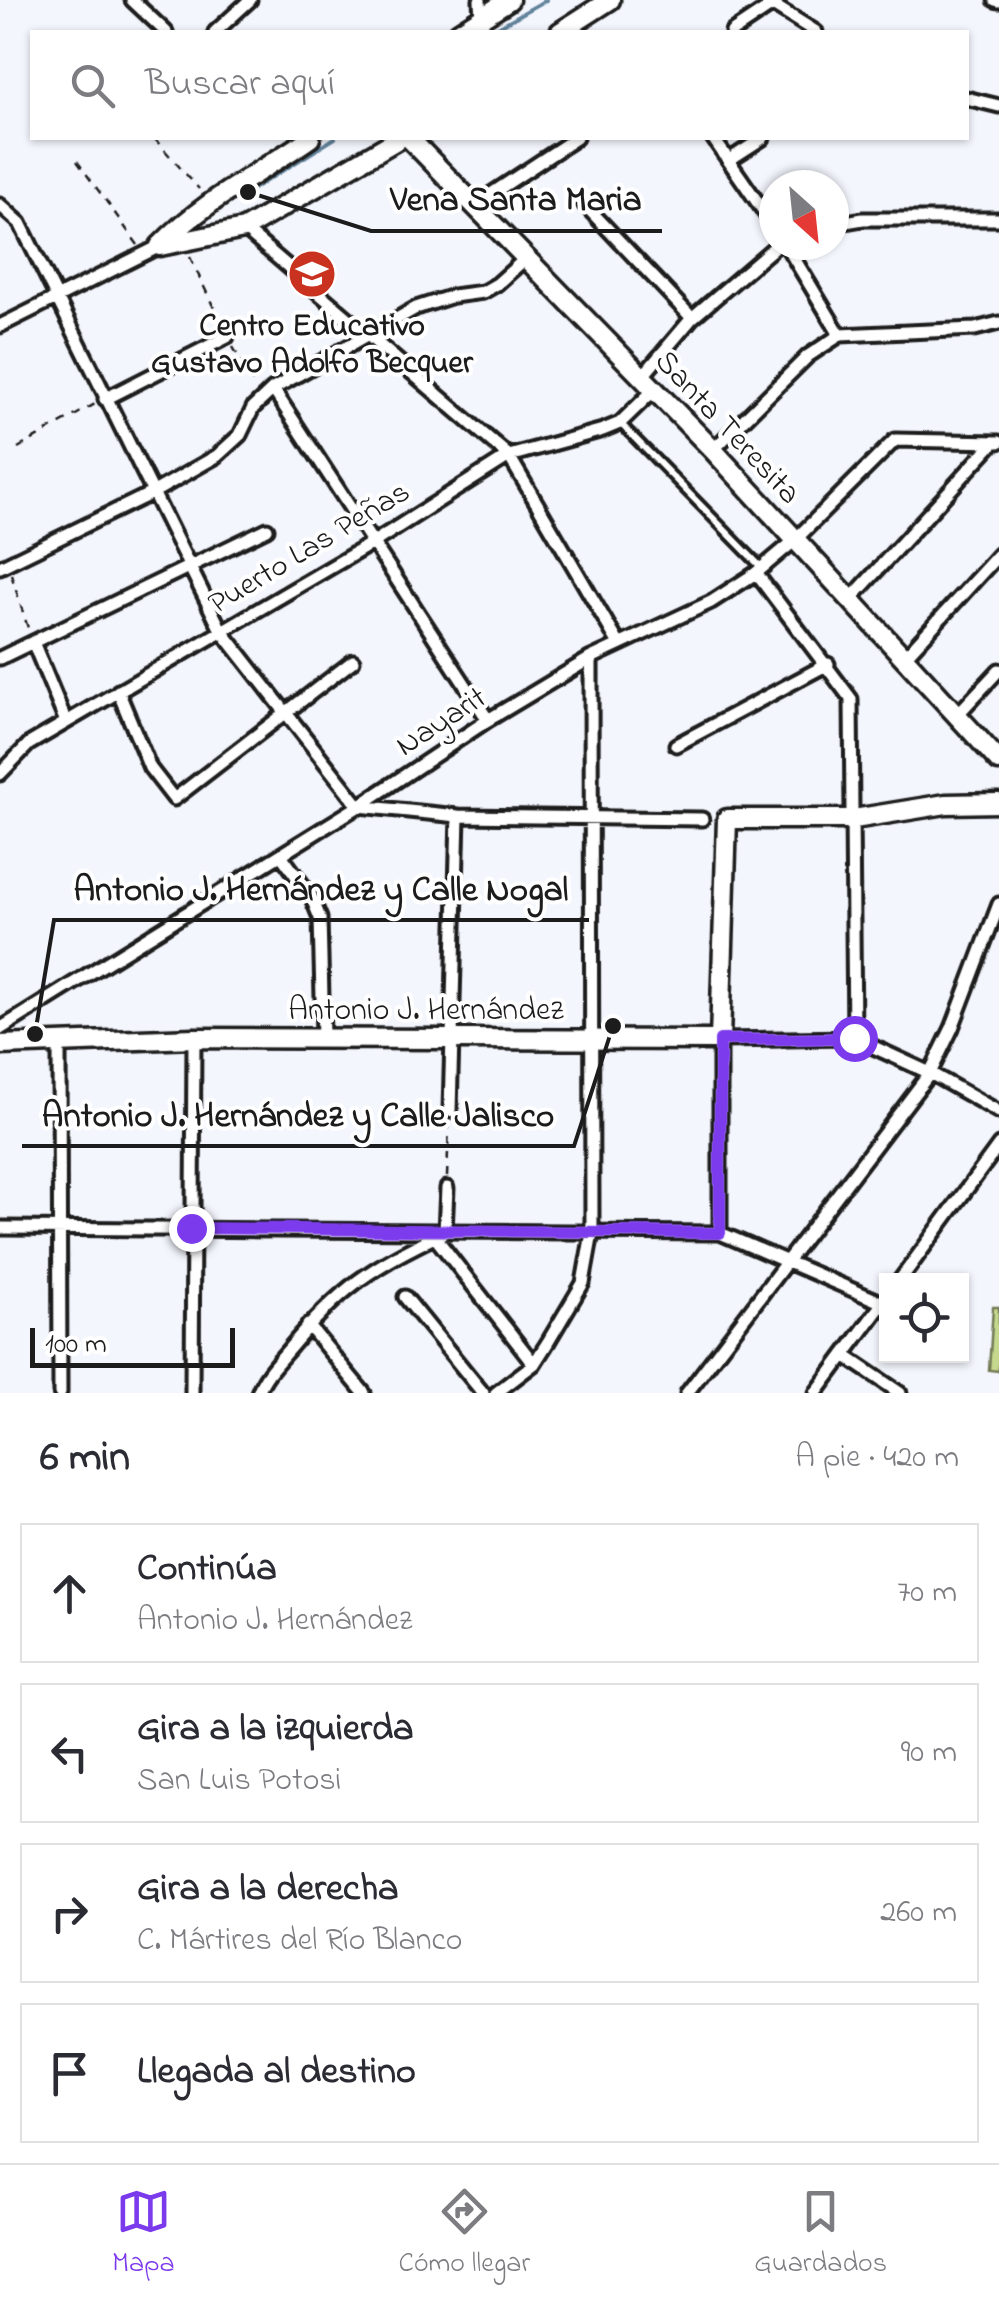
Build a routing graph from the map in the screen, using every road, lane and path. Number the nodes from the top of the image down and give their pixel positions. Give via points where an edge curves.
1 (132, 0) edge
2 (250, 0) edge
3 (509, 0) edge
4 (610, 0) edge
5 (768, 3) edge
6 (480, 9) edge
7 (164, 30) edge
8 (217, 30) edge
9 (461, 30) edge
10 (563, 30) edge
11 (734, 30) edge
12 (813, 30) edge
13 (969, 99) edge
14 (999, 106) edge
15 (156, 140) edge
16 (307, 140) edge
17 (397, 140) edge
18 (410, 140) edge
19 (573, 140) edge
20 (714, 140) edge
21 (760, 140) edge
22 (729, 160) junction
23 (76, 161) dead end
24 (210, 202) junction
25 (584, 204) dead end
26 (759, 204) edge
27 (0, 205) edge
28 (473, 206) junction
29 (999, 219) edge
30 (849, 222) edge
31 (244, 229) junction
32 (183, 242) junction
33 (152, 250) junction
34 (525, 259) junction
35 (760, 260) edge
36 (795, 260) edge
37 (55, 298) junction
38 (692, 318) junction
39 (999, 323) edge
40 (0, 326) edge
41 (840, 335) junction
42 (369, 336) junction
43 (227, 337) junction
44 (648, 383) junction
45 (273, 389) junction
46 (262, 398) junction
47 (105, 399) junction
48 (620, 422) junction
49 (996, 442) edge
50 (18, 448) dead end
51 (714, 450) junction
52 (508, 456) junction
53 (154, 492) junction
54 (267, 528) dead end
55 (794, 540) junction
56 (374, 542) junction
57 (999, 554) edge
58 (4, 565) edge
59 (187, 565) junction
60 (759, 570) junction
61 (849, 601) junction
62 (221, 630) junction
63 (33, 642) junction
64 (619, 644) junction
65 (0, 658) edge
66 (591, 658) junction
67 (904, 658) junction
68 (353, 661) dead end
69 (828, 664) junction
70 (999, 670) edge
71 (118, 691) junction
72 (285, 712) junction
73 (957, 716) junction
74 (488, 720) junction
75 (66, 722) junction
76 (676, 745) dead end
77 (999, 761) edge
78 (0, 774) edge
79 (999, 803) edge
80 (359, 806) junction
81 (458, 816) junction
82 (702, 819) dead end
83 (854, 819) junction
84 (591, 820) junction
85 (280, 854) junction
86 (999, 904) edge
87 (0, 1029) edge
88 (323, 1037) junction
89 (194, 1038) junction
90 (854, 1038) junction
91 (589, 1039) junction
92 (454, 1040) junction
93 (720, 1040) junction
94 (59, 1044) junction
95 (5, 1048) edge
96 (930, 1073) junction
97 (450, 1110) joint
98 (999, 1112) edge
99 (999, 1145) edge
100 (447, 1188) joint
101 (0, 1228) edge
102 (191, 1228) junction
103 (62, 1229) junction
104 (720, 1233) junction
105 (440, 1234) junction
106 (592, 1234) junction
107 (786, 1261) junction
108 (905, 1273) edge
109 (405, 1297) dead end
110 (879, 1299) edge
111 (879, 1309) edge
112 (308, 1325) junction
113 (844, 1355) junction
114 (534, 1364) junction
115 (260, 1387) edge
116 (60, 1393) edge
117 (192, 1393) edge
118 (272, 1393) edge
119 (364, 1393) edge
120 (483, 1393) edge
121 (496, 1393) edge
122 (687, 1393) edge
123 (816, 1393) edge
124 (900, 1393) edge

1 - 7 street
2 - 8 street
3 - 6 street
4 - 10 street
5 - 11 street
5 - 12 street
6 - 9 street
13 - 14 street
15 - 24 path
16 - 24 street
17 - 31 street
18 - 28 street, Santa Teresita
19 - 28 street
20 - 22 street
21 - 22 street
22 - 26 street
23 - 33 path
24 - 33 street
25 - 38 street
27 - 37 street via 20,224
28 - 34 street, Santa Teresita
29 - 30 street
31 - 32 street
31 - 42 street
32 - 33 street
32 - 43 path
33 - 37 street
34 - 42 street via 483,292 416,308
34 - 44 street, Santa Teresita
35 - 38 street, Puerto Las Peñas
36 - 41 street
37 - 40 street
37 - 47 street
38 - 44 street, Puerto Las Peñas
39 - 41 street
41 - 51 street via 808,356
42 - 45 street
42 - 52 street
43 - 46 path
43 - 47 street
44 - 48 street, Puerto Las Peñas
44 - 51 street, Santa Teresita
45 - 46 street
45 - 56 street
46 - 53 street via 228,446
47 - 50 path
47 - 53 street
48 - 52 street, Puerto Las Peñas
48 - 60 lane
49 - 55 street, Nayarit via 895,440
49 - 61 street
51 - 55 street, Santa Teresita
52 - 56 street, Puerto Las Peñas
52 - 64 street
53 - 58 street
53 - 59 street
54 - 59 street
55 - 60 street, Nayarit
55 - 61 street, Santa Teresita
56 - 62 street, Puerto Las Peñas
56 - 74 street
57 - 67 street
58 - 63 path
59 - 62 street
59 - 63 street
60 - 64 street, Nayarit via 711,602
60 - 69 street
61 - 67 street, Santa Teresita
62 - 71 street, Puerto Las Peñas
62 - 72 street
63 - 65 street
63 - 75 street
64 - 66 street, Nayarit
66 - 74 street, Nayarit
66 - 84 street
67 - 73 street, Santa Teresita
68 - 72 street
69 - 76 street
69 - 83 street via 851,699
70 - 73 street
71 - 72 street via 150,768 174,799
71 - 75 street, Puerto Las Peñas
72 - 80 street
73 - 77 street, Santa Teresita
74 - 80 street, Nayarit
75 - 78 street, Puerto Las Peñas
79 - 83 street
80 - 81 street
80 - 85 street, Nayarit
81 - 84 street
81 - 92 street
82 - 84 street
83 - 90 street
83 - 93 street via 727,818
84 - 91 street
85 - 87 street, Nayarit
85 - 88 street via 320,918
86 - 96 street
88 - 89 street, Antonio J. Hernández
88 - 92 street, Antonio J. Hernández
89 - 94 street, Antonio J. Hernández
89 - 102 street
90 - 93 street, Antonio J. Hernández
90 - 96 street, Antonio J. Hernández
91 - 92 street, Antonio J. Hernández
91 - 93 street, Antonio J. Hernández
91 - 106 street
92 - 97 street
93 - 104 street
94 - 95 street, Antonio J. Hernández
94 - 103 street
96 - 98 street, Antonio J. Hernández
96 - 107 street
97 - 100 path
99 - 108 street
100 - 105 street
101 - 103 street
102 - 103 street
102 - 105 street
102 - 117 street
103 - 116 street
104 - 106 street
104 - 107 street
105 - 106 street
105 - 112 street via 345,1288
105 - 114 street
106 - 114 street via 583,1282
107 - 110 street
107 - 122 street
109 - 120 street
111 - 113 street
112 - 115 street
112 - 119 street
113 - 123 street
113 - 124 street
114 - 121 street
115 - 118 street

